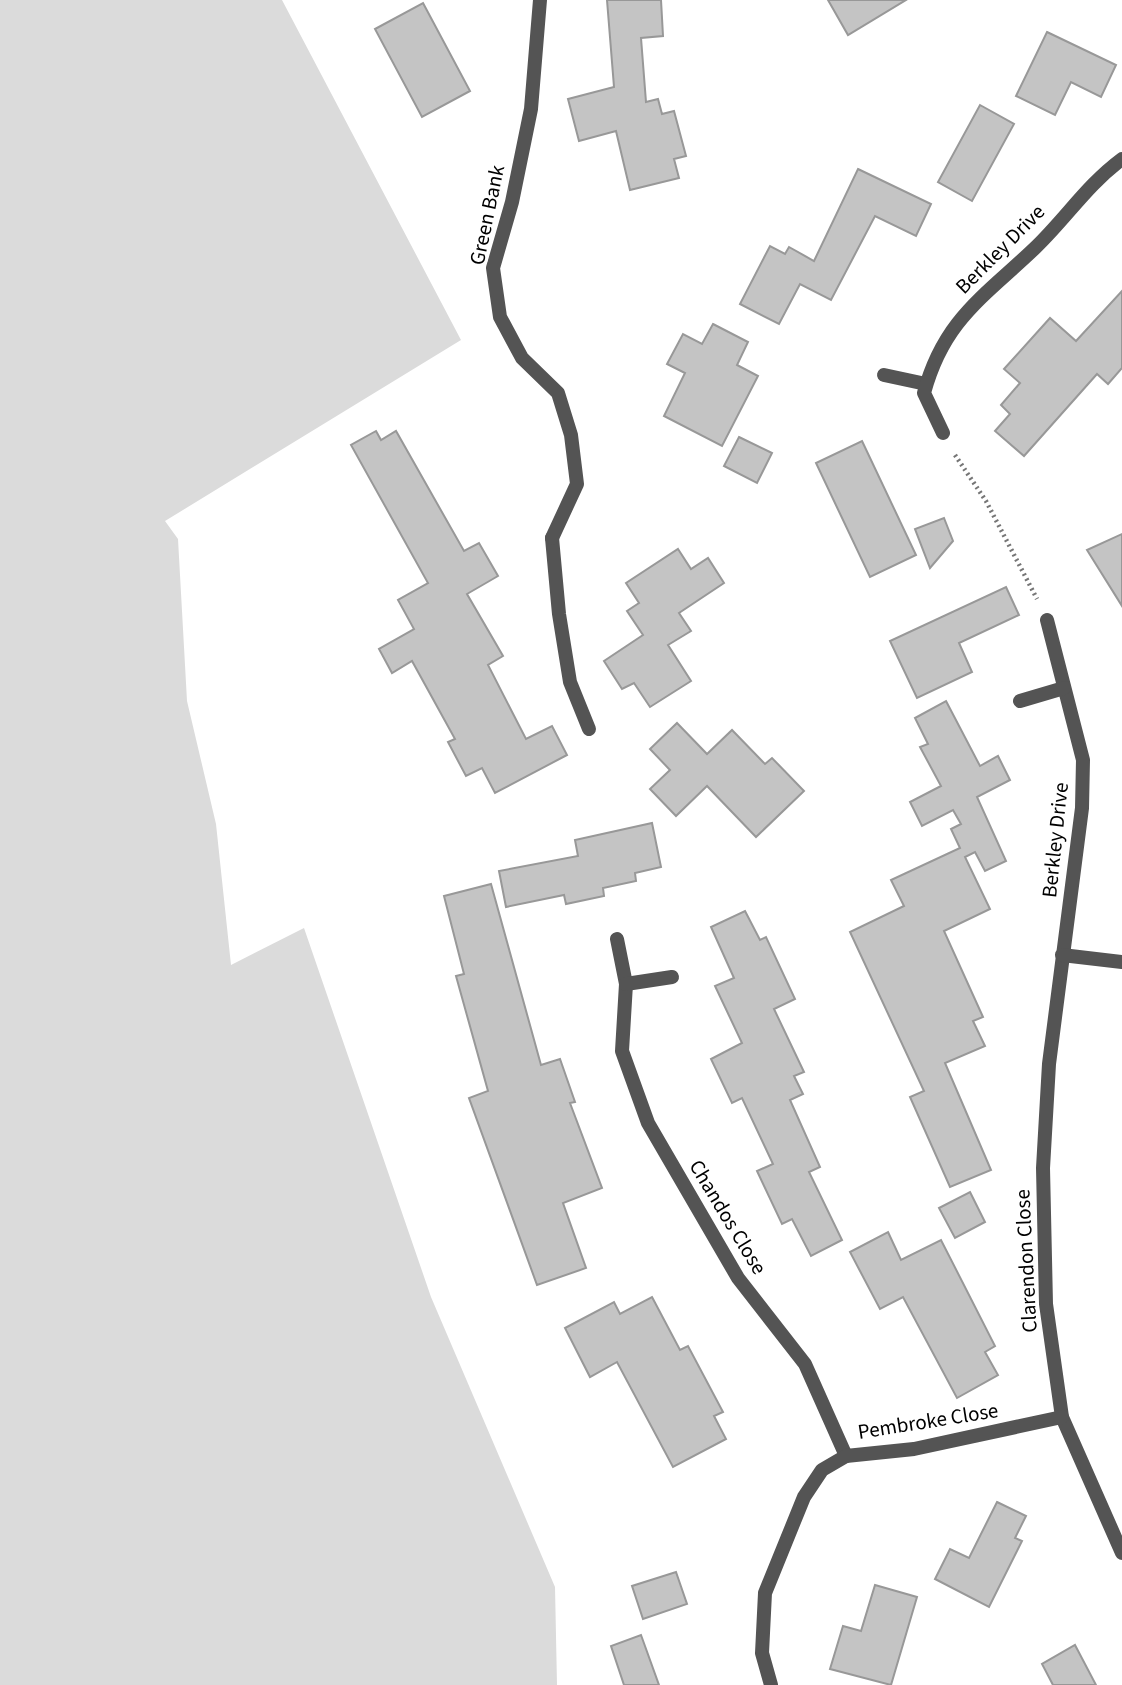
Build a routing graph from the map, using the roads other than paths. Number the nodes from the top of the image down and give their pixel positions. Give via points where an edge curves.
1 (540, 0) edge
2 (1122, 159) edge
3 (884, 375) dead end
4 (926, 384) junction
5 (943, 433) road end
6 (1046, 620) road end
7 (1064, 688) junction
8 (1020, 701) dead end
9 (589, 729) dead end
10 (617, 939) dead end
11 (1062, 955) junction
12 (1122, 962) edge
13 (671, 977) dead end
14 (626, 984) junction
15 (1062, 1417) junction
16 (846, 1455) junction
17 (1122, 1553) edge
18 (771, 1685) edge

1 - 9 street, Green Bank via 531,109 493,268 500,317 522,358 558,393 571,435 577,484 552,538 570,682
2 - 4 street, Berkley Drive via 1094,180 1037,246 975,301 938,352
3 - 4 street
4 - 5 street via 924,393
6 - 7 street, Berkley Drive
7 - 8 street
7 - 11 street, Berkley Drive via 1083,760 1082,808
10 - 14 street, Chandos Close
11 - 12 street
11 - 15 street, Clarendon Close via 1043,1168 1045,1304
13 - 14 street
14 - 16 street, Chandos Close via 622,1051 648,1123 738,1278 805,1364
15 - 16 street, Pembroke Close via 914,1449
15 - 17 street, Clarendon Close
16 - 18 street, Pembroke Close via 822,1470 804,1497 765,1593 762,1653

